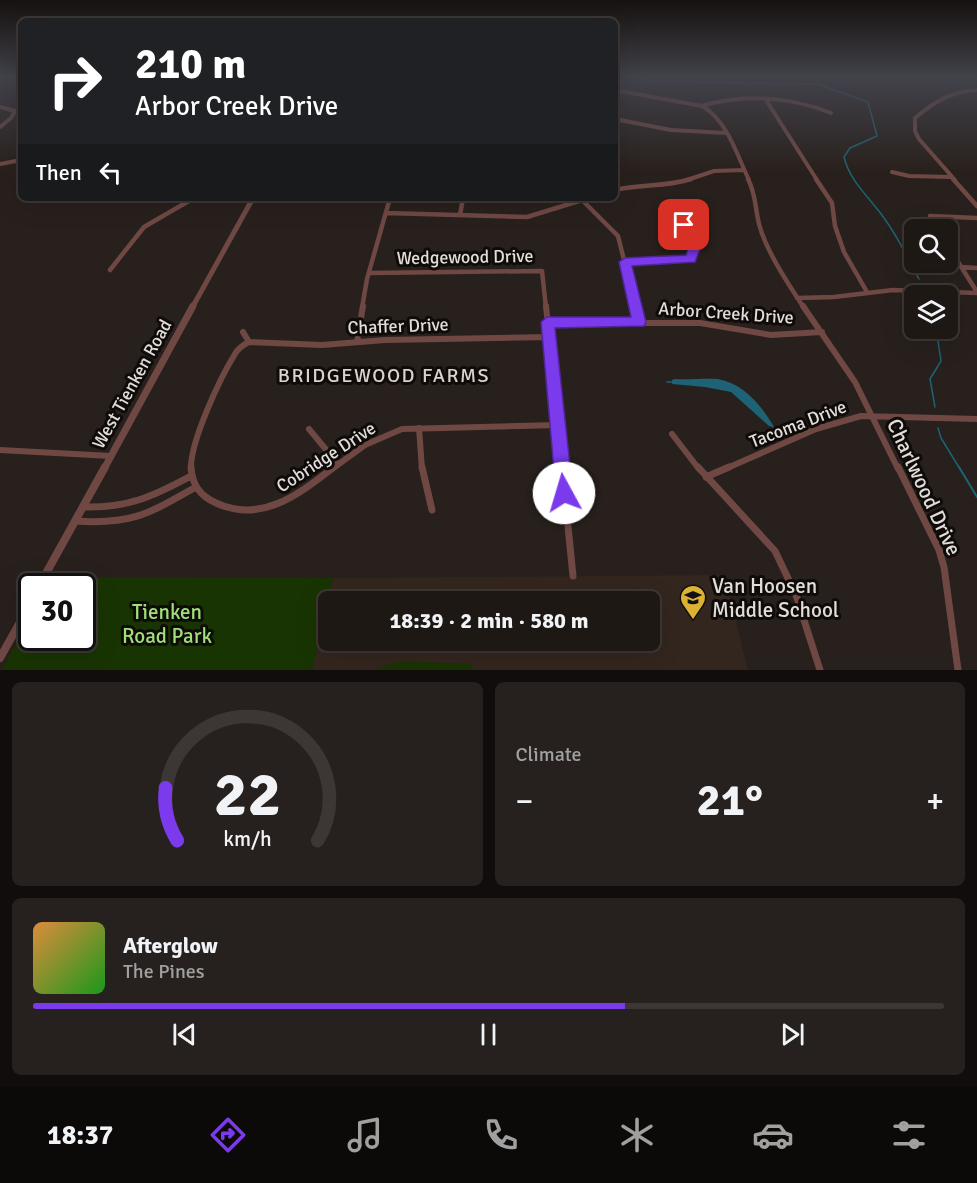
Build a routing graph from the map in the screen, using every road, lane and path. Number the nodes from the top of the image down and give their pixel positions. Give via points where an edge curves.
1 (8, 109) edge
2 (707, 109) edge
3 (772, 109) edge
4 (822, 109) edge
5 (928, 109) edge
6 (18, 110) edge
7 (15, 111) junction
8 (831, 112) dead end
9 (618, 120) edge
10 (0, 127) edge
11 (726, 134) junction
12 (18, 161) edge
13 (0, 164) edge
14 (744, 170) junction
15 (892, 172) dead end
16 (952, 177) junction
17 (618, 189) edge
18 (189, 201) edge
19 (251, 201) edge
20 (389, 201) edge
21 (462, 201) edge
22 (579, 201) edge
23 (583, 201) edge
24 (977, 206) edge
25 (386, 213) junction
26 (460, 215) junction
27 (977, 218) edge
28 (932, 219) edge
29 (684, 225) dead end
30 (625, 262) junction
31 (958, 262) edge
32 (961, 267) junction
33 (977, 268) edge
34 (110, 270) dead end
35 (369, 273) junction
36 (867, 292) junction
37 (977, 293) edge
38 (797, 298) junction
39 (547, 322) junction
40 (639, 322) junction
41 (243, 332) dead end
42 (822, 332) junction
43 (549, 337) junction
44 (249, 342) junction
45 (357, 342) junction
46 (872, 416) junction
47 (977, 419) edge
48 (558, 425) junction
49 (419, 428) junction
50 (309, 429) dead end
51 (672, 434) dead end
52 (0, 450) edge
53 (111, 456) junction
54 (338, 464) junction
55 (706, 477) junction
56 (194, 481) junction
57 (146, 501) junction
58 (83, 507) junction
59 (432, 510) dead end
60 (147, 513) junction
61 (75, 522) junction
62 (46, 573) edge
63 (573, 576) dead end
64 (18, 626) edge
65 (0, 658) edge
66 (820, 670) edge
67 (958, 670) edge

1 - 7 street
2 - 11 street via 717,116
3 - 36 street via 832,203 835,228 845,254
4 - 8 street
5 - 16 street via 914,121 919,139
6 - 7 street
7 - 10 street
9 - 11 street via 671,130
11 - 14 street
12 - 13 street
14 - 17 street via 714,171 672,185
14 - 38 street via 754,193 759,225
15 - 16 street
16 - 24 street
18 - 34 street via 144,227
19 - 53 street, West Tienken Road
20 - 25 street
21 - 26 street
22 - 26 street via 527,218
23 - 30 street via 614,230
25 - 26 street
25 - 35 street
27 - 28 street via 930,216
29 - 30 street via 694,249 690,259
30 - 40 street
31 - 32 street
32 - 33 street
32 - 37 street
35 - 39 street, Wedgewood Drive via 542,271
35 - 45 street
36 - 37 street, Arbor Creek Drive
36 - 38 street, Arbor Creek Drive
38 - 42 street, Arbor Creek Drive
39 - 40 street, Arbor Creek Drive
39 - 43 street, Wedgewood Drive
40 - 42 street, Arbor Creek Drive via 710,323 771,335
41 - 44 street
42 - 46 street, Charlwood Drive
43 - 45 street, Chaffer Drive
43 - 48 street, Wedgewood Drive
44 - 45 street, Chaffer Drive
44 - 56 street via 235,353 195,441 190,458
46 - 47 street, Tacoma Drive
46 - 55 street, Tacoma Drive via 816,429
46 - 67 street, Charlwood Drive via 944,567
48 - 49 street, Cobridge Drive
48 - 63 street, Wedgewood Drive
49 - 54 street, Cobridge Drive via 395,431
49 - 59 street via 423,480
50 - 54 street
51 - 55 street
52 - 53 street
53 - 58 street, West Tienken Road
54 - 56 street, Cobridge Drive via 297,496 268,509 232,510 212,501
55 - 66 street via 775,551 796,595
56 - 57 street
56 - 60 street
57 - 58 street via 112,508
57 - 60 street
58 - 61 street, West Tienken Road
60 - 61 street via 126,520
61 - 62 street, West Tienken Road
64 - 65 street

